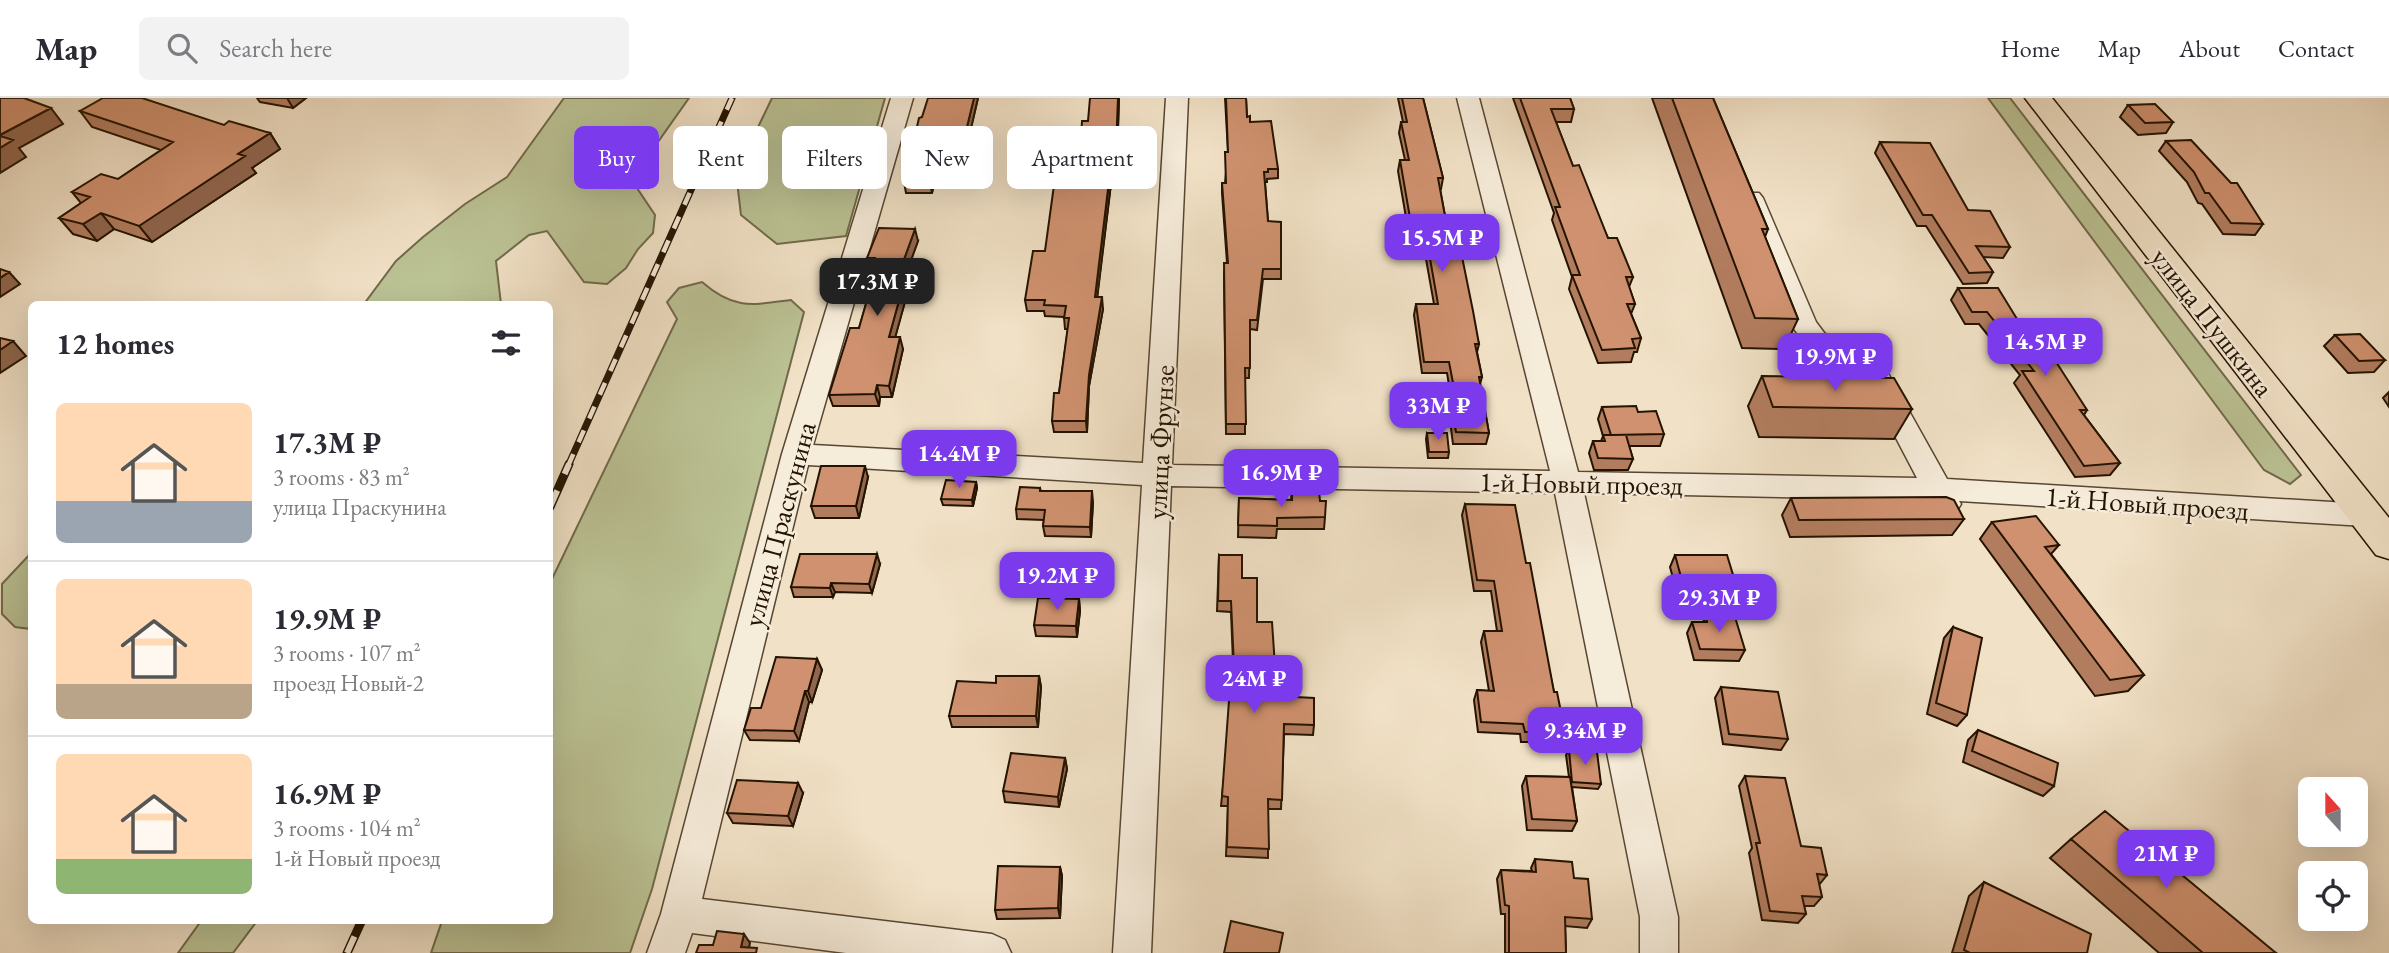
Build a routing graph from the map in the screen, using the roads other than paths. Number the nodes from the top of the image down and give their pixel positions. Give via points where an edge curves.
1 (902, 98) edge
2 (1177, 98) edge
3 (1468, 98) edge
4 (2038, 98) edge
5 (1741, 174) edge
6 (796, 454) junction
7 (1159, 475) junction
8 (1567, 483) junction
9 (1942, 497) junction
10 (2365, 514) junction
11 (2389, 545) edge
12 (680, 914) junction
13 (666, 953) edge
14 (992, 953) edge
15 (1132, 953) edge
16 (1660, 953) edge

1 - 6 street, улица Праскунина
2 - 7 street, улица Фрунзе
3 - 8 street
4 - 10 main road, улица Пушкина
5 - 9 street via 1804,325 1817,341 1862,349
6 - 7 street, 1-й Новый проезд
6 - 12 street, улица Праскунина
7 - 8 street, 1-й Новый проезд
7 - 15 street, улица Фрунзе
8 - 9 street, 1-й Новый проезд
8 - 16 street via 1659,917
9 - 10 street, 1-й Новый проезд
10 - 11 main road, улица Пушкина
12 - 13 street, улица Праскунина
12 - 14 street

